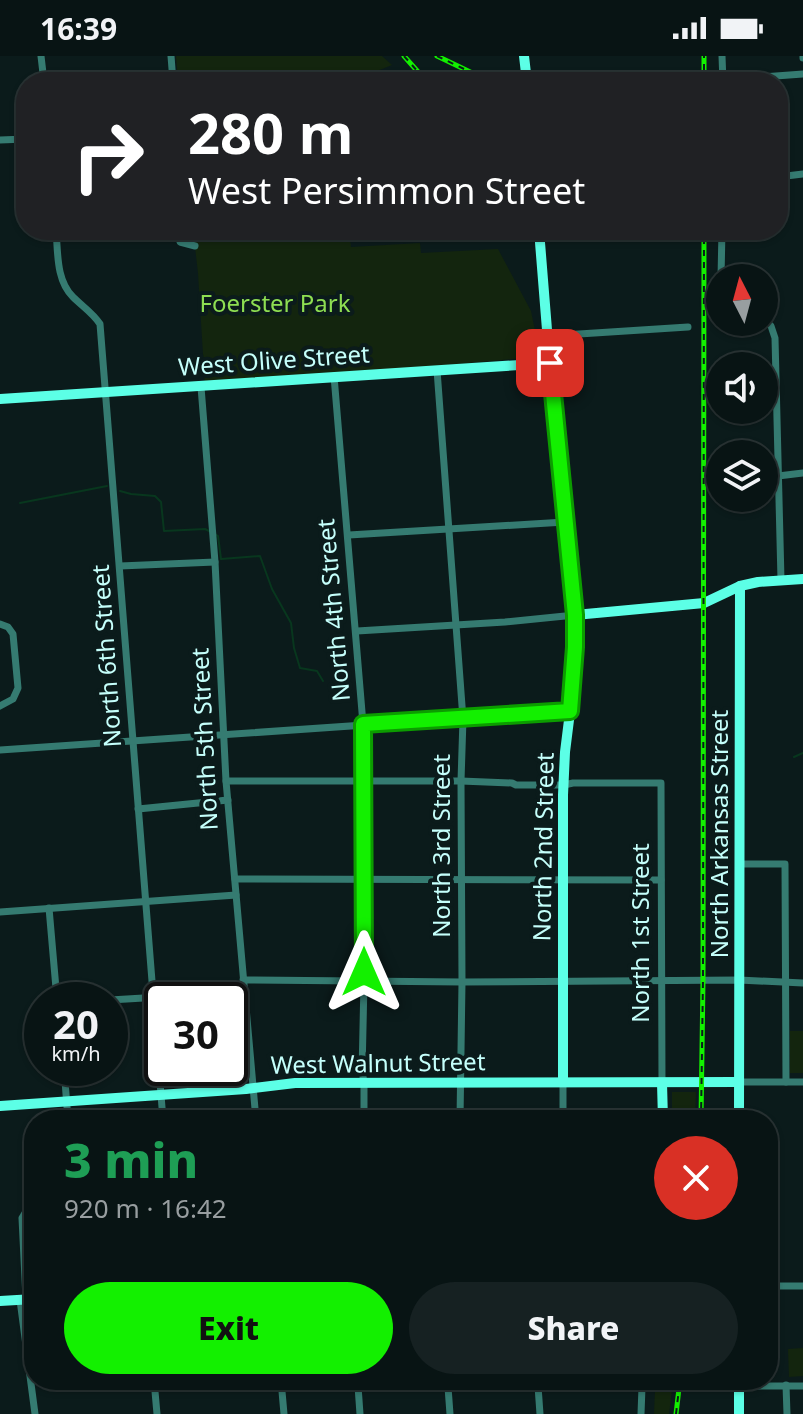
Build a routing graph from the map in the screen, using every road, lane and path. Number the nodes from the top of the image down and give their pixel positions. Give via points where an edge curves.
1 (57, 240) edge
2 (180, 240) edge
3 (540, 240) edge
4 (722, 240) edge
5 (195, 246) dead end
6 (721, 264) edge
7 (688, 327) dead end
8 (548, 336) junction
9 (774, 336) edge
10 (550, 363) junction
11 (437, 370) junction
12 (334, 376) junction
13 (201, 387) junction
14 (105, 392) junction
15 (0, 399) edge
16 (777, 440) edge
17 (803, 473) edge
18 (778, 476) joint
19 (565, 522) junction
20 (449, 530) junction
21 (349, 535) junction
22 (215, 562) junction
23 (120, 566) junction
24 (803, 579) edge
25 (781, 580) junction
26 (740, 586) junction
27 (575, 615) junction
28 (0, 624) edge
29 (457, 624) junction
30 (357, 631) junction
31 (0, 706) edge
32 (570, 711) junction
33 (463, 719) junction
34 (363, 724) junction
35 (225, 735) junction
36 (133, 742) junction
37 (0, 750) edge
38 (226, 781) junction
39 (363, 781) junction
40 (461, 781) junction
41 (564, 785) junction
42 (228, 800) junction
43 (138, 809) junction
44 (741, 864) junction
45 (235, 879) junction
46 (563, 880) junction
47 (661, 880) junction
48 (363, 881) junction
49 (462, 881) junction
50 (236, 895) junction
51 (145, 901) junction
52 (49, 908) junction
53 (0, 912) edge
54 (243, 980) joint
55 (739, 980) junction
56 (563, 981) junction
57 (786, 981) junction
58 (55, 982) edge
59 (152, 982) edge
60 (364, 982) junction
61 (462, 982) junction
62 (661, 982) junction
63 (803, 983) edge
64 (248, 1030) edge
65 (364, 1081) junction
66 (460, 1082) junction
67 (563, 1082) junction
68 (739, 1082) junction
69 (786, 1082) junction
70 (803, 1082) edge
71 (662, 1083) junction
72 (66, 1086) edge
73 (160, 1086) edge
74 (254, 1088) junction
75 (161, 1095) junction
76 (67, 1101) junction
77 (0, 1106) edge
78 (67, 1110) edge
79 (162, 1110) edge
80 (255, 1110) edge
81 (364, 1110) edge
82 (460, 1110) edge
83 (563, 1110) edge
84 (663, 1110) edge
85 (739, 1110) edge
86 (24, 1215) edge
87 (24, 1250) edge
88 (778, 1286) edge
89 (803, 1286) edge
90 (24, 1299) edge
91 (0, 1301) edge
92 (778, 1385) edge
93 (786, 1385) junction
94 (803, 1386) edge
95 (33, 1390) edge
96 (155, 1390) edge
97 (282, 1390) edge
98 (361, 1390) edge
99 (448, 1390) edge
100 (538, 1390) edge
101 (642, 1390) edge
102 (738, 1390) edge
103 (35, 1414) edge
104 (157, 1414) edge
105 (284, 1414) edge
106 (360, 1414) edge
107 (450, 1414) edge
108 (540, 1414) edge
109 (641, 1414) edge
110 (739, 1414) edge
111 (787, 1414) edge

1 - 14 street, North 6th Street via 62,284 100,324
2 - 5 street
3 - 8 main road, North 2nd Street
4 - 6 street
7 - 8 street
8 - 10 main road, North 2nd Street
9 - 16 street
10 - 11 main road, West Olive Street
10 - 19 main road, North 2nd Street
11 - 12 main road, West Olive Street
11 - 20 street, North 3rd Street
12 - 13 main road, West Olive Street
12 - 21 street, North 4th Street
13 - 14 main road, West Olive Street
13 - 22 street, North 5th Street
14 - 15 main road, West Olive Street
14 - 23 street, North 6th Street
17 - 18 street
18 - 25 street
19 - 20 street
19 - 27 main road, North 2nd Street
20 - 21 street
20 - 29 street, North 3rd Street
21 - 30 street, North 4th Street
22 - 23 street
22 - 35 street, North 5th Street
23 - 36 street, North 6th Street
24 - 25 main road
25 - 26 main road
26 - 27 main road via 704,603
26 - 44 main road, North Arkansas Street
27 - 29 street
27 - 32 main road, North 2nd Street
28 - 31 street via 13,634 18,688 13,699
29 - 30 street
29 - 33 street, North 3rd Street
30 - 34 street, North 4th Street
32 - 33 street
32 - 41 main road, North 2nd Street
33 - 34 street
33 - 40 street, North 3rd Street
34 - 35 street
34 - 39 street, North 4th Street
35 - 36 street
35 - 38 street, North 5th Street
36 - 37 street
36 - 43 street, North 6th Street
38 - 39 street
38 - 42 street, North 5th Street
39 - 40 street
39 - 48 street, North 4th Street
40 - 41 street
40 - 49 street, North 3rd Street
41 - 46 main road, North 2nd Street
41 - 47 street, North 1st Street via 661,783
42 - 43 street
42 - 45 street, North 5th Street
43 - 51 street, North 6th Street
44 - 55 main road, North Arkansas Street
44 - 57 street via 785,864
45 - 48 street
45 - 50 street, North 5th Street
46 - 47 street
46 - 49 street
46 - 56 main road, North 2nd Street
47 - 62 street, North 1st Street
48 - 49 street
48 - 60 street, North 4th Street
49 - 61 street, North 3rd Street
50 - 51 street
50 - 54 street, North 5th Street
51 - 52 street
51 - 59 street, North 6th Street
52 - 53 street
52 - 58 street
54 - 60 street
55 - 57 street
55 - 62 street
55 - 68 main road, North Arkansas Street
56 - 61 street
56 - 62 street
56 - 67 main road, North 2nd Street
57 - 63 street
57 - 69 street
60 - 61 street
60 - 65 street, North 4th Street
61 - 66 street, North 3rd Street
62 - 71 street, North 1st Street
64 - 74 street, North 5th Street
65 - 66 main road, West Walnut Street
65 - 74 main road, West Walnut Street
65 - 81 street, North 4th Street
66 - 67 main road, West Walnut Street
66 - 82 street, North 3rd Street
67 - 71 main road, West Walnut Street
67 - 83 street
68 - 69 street
68 - 71 main road, West Walnut Street
68 - 85 main road, North Arkansas Street
69 - 70 street
71 - 84 main road
72 - 76 street
73 - 75 street, North 6th Street
74 - 75 main road, West Walnut Street
74 - 80 street, North 5th Street
75 - 76 main road, West Walnut Street
75 - 79 street, North 6th Street
76 - 77 main road, West Walnut Street
76 - 78 street
86 - 87 street
88 - 89 street
90 - 91 main road
92 - 93 street
93 - 94 street
93 - 111 street
95 - 103 street
96 - 104 street
97 - 105 street
98 - 106 street
99 - 107 street
100 - 108 street
101 - 109 street
102 - 110 main road

